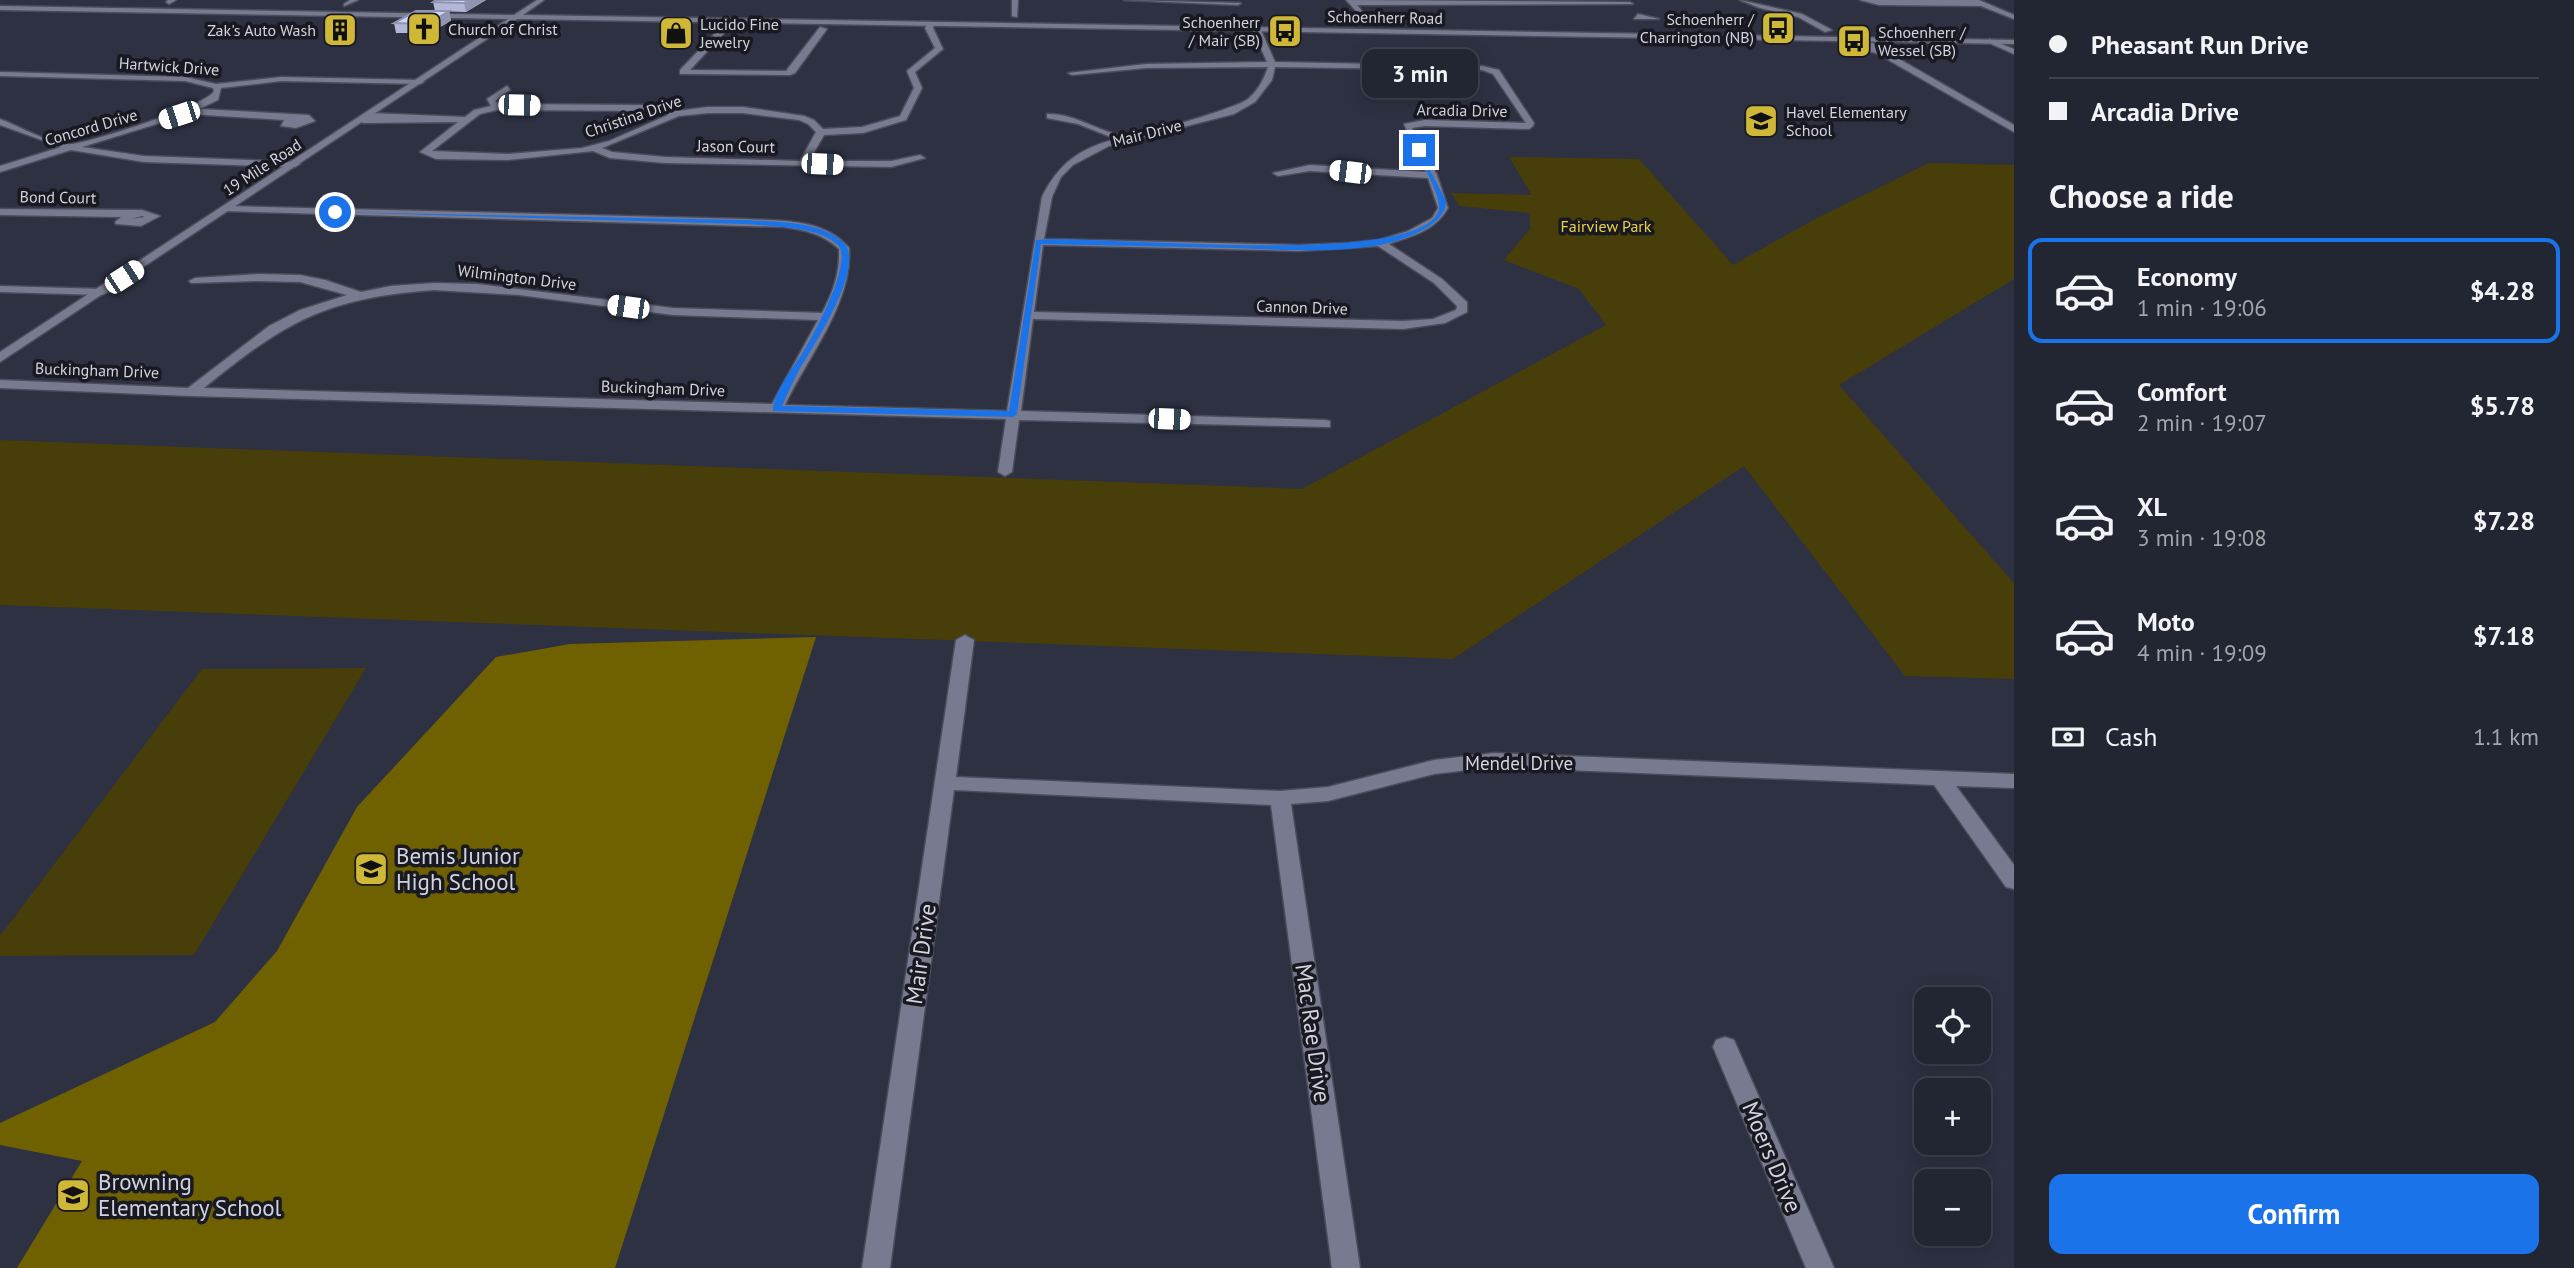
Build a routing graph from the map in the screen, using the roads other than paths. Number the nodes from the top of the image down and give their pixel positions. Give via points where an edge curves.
1 (45, 0) edge
2 (355, 0) edge
3 (541, 0) edge
4 (1015, 0) edge
5 (1127, 0) edge
6 (1743, 0) edge
7 (1863, 0) edge
8 (1973, 0) edge
9 (155, 1) edge
10 (171, 1) edge
11 (1238, 1) edge
12 (1350, 1) edge
13 (182, 2) dead end
14 (1626, 2) edge
15 (234, 3) dead end
16 (313, 4) junction
17 (1981, 4) junction
18 (346, 5) junction
19 (0, 8) edge
20 (9, 8) junction
21 (529, 8) junction
22 (1243, 11) dead end
23 (282, 12) junction
24 (732, 12) junction
25 (879, 14) junction
26 (517, 16) junction
27 (1015, 16) junction
28 (1651, 17) dead end
29 (2014, 18) edge
30 (710, 19) junction
31 (748, 20) junction
32 (862, 22) junction
33 (1368, 22) junction
34 (1423, 23) junction
35 (823, 25) junction
36 (932, 27) junction
37 (1256, 28) junction
38 (1553, 29) junction
39 (1828, 30) junction
40 (1410, 31) junction
41 (2014, 33) edge
42 (1992, 41) junction
43 (2014, 42) edge
44 (1881, 52) dead end
45 (2014, 52) edge
46 (1272, 65) junction
47 (1072, 73) dead end
48 (0, 74) edge
49 (419, 82) junction
50 (216, 86) junction
51 (507, 88) dead end
52 (497, 107) junction
53 (189, 111) junction
54 (677, 114) junction
55 (1050, 117) dead end
56 (366, 118) junction
57 (466, 120) junction
58 (281, 121) junction
59 (1, 123) edge
60 (2014, 129) edge
61 (821, 132) junction
62 (1123, 138) junction
63 (68, 148) junction
64 (594, 148) junction
65 (920, 158) dead end
66 (803, 163) junction
67 (295, 164) junction
68 (0, 169) edge
69 (1278, 173) dead end
70 (1432, 174) junction
71 (227, 209) junction
72 (0, 212) edge
73 (118, 218) junction
74 (1038, 242) junction
75 (1380, 243) junction
76 (195, 281) dead end
77 (0, 289) edge
78 (102, 292) junction
79 (360, 296) junction
80 (1027, 315) junction
81 (827, 317) junction
82 (0, 358) edge
83 (0, 384) edge
84 (191, 392) junction
85 (776, 409) junction
86 (1013, 414) junction
87 (1325, 424) dead end
88 (1005, 472) dead end
89 (965, 640) dead end
90 (1941, 779) junction
91 (2014, 781) edge
92 (945, 783) junction
93 (1280, 798) junction
94 (2014, 881) edge
95 (1725, 1046) dead end
96 (876, 1268) edge
97 (1346, 1268) edge
98 (1820, 1268) edge

1 - 20 street
2 - 18 street
3 - 21 street, 19 Mile Road
4 - 27 street
5 - 11 street
6 - 39 street via 1800,15
7 - 17 street
8 - 17 street
9 - 10 street
10 - 13 street
11 - 22 street
12 - 14 street
12 - 33 street
14 - 28 street via 1640,15 1636,18 1656,19
15 - 16 street, Schoenherr Road
16 - 18 street, Schoenherr Road
16 - 23 street
17 - 29 street
18 - 21 street, Schoenherr Road
19 - 20 street
20 - 23 street
21 - 24 street, Schoenherr Road
21 - 26 street, 19 Mile Road
23 - 26 street
24 - 25 street, Schoenherr Road
24 - 30 street via 731,16
25 - 27 street, Schoenherr Road
25 - 32 street via 862,17
26 - 30 street
26 - 49 street, 19 Mile Road
27 - 33 street, Schoenherr Road
30 - 31 street
31 - 35 street
31 - 35 street via 724,29 683,72 785,74 792,71
32 - 35 street
32 - 36 street
33 - 34 street, Schoenherr Road
34 - 38 street, Schoenherr Road
34 - 40 street via 1429,27
36 - 37 street, Schoenherr Road via 943,23
36 - 61 street via 939,49 911,71 918,88 903,118 863,130
37 - 40 street, Schoenherr Road
37 - 46 street
38 - 39 street, Schoenherr Road
38 - 40 street, Schoenherr Road
38 - 42 street, Schoenherr Road
39 - 41 street, Schoenherr Road
42 - 43 street, Schoenherr Road
42 - 45 street
44 - 60 street
46 - 47 street
46 - 62 street, Mair Drive via 1263,89 1231,112
46 - 70 street, Arcadia Drive via 1496,72 1529,126 1410,124 1407,126
48 - 50 street, Hartwick Drive via 185,79
49 - 50 street, Hartwick Drive via 281,79
49 - 56 street, 19 Mile Road
50 - 53 street, Concord Drive via 215,98
51 - 52 street via 490,101
52 - 54 street via 651,108
52 - 57 street
53 - 58 street
53 - 63 street, Concord Drive
54 - 61 street, Christina Drive via 743,110 800,118
54 - 64 street, Christina Drive
55 - 62 street
56 - 57 street
56 - 67 street, 19 Mile Road
57 - 64 street, Christina Drive via 426,154 529,156
58 - 58 street via 296,125 312,120 296,118
59 - 63 street
61 - 66 street
62 - 74 street, Mair Drive via 1082,156 1057,176 1047,197
63 - 67 street via 153,161
63 - 68 street, Concord Drive
64 - 66 street, Jason Court via 610,155 665,160
65 - 66 street, Jason Court via 875,165
67 - 71 street, 19 Mile Road
69 - 70 street via 1310,168
70 - 75 street, Arcadia Drive via 1443,201 1440,215 1422,229
71 - 78 street, 19 Mile Road
71 - 81 street via 795,226 831,237 844,248 846,265
72 - 73 street, Bond Court
73 - 73 street, Bond Court via 135,224 155,216 152,213
74 - 75 street, Arcadia Drive via 1299,248
74 - 80 street, Mair Drive
75 - 80 street, Cannon Drive via 1451,292 1463,305 1461,312 1432,323 1403,325
76 - 79 street via 313,280
77 - 78 street
78 - 82 street, 19 Mile Road
79 - 81 street, Wilmington Drive via 462,285 656,310
79 - 84 street, Wilmington Drive via 303,313 275,327
80 - 86 street, Mair Drive
81 - 85 street
83 - 84 street, Buckingham Drive
84 - 85 street, Buckingham Drive
85 - 86 street, Buckingham Drive
86 - 87 street, Buckingham Drive
86 - 88 street, Mair Drive
89 - 92 street, Mair Drive
90 - 91 street, Mendel Drive
90 - 93 street, Mendel Drive via 1494,760 1434,767 1328,794
90 - 94 street
92 - 93 street, Mendel Drive
92 - 96 street, Mair Drive
93 - 97 street, Mac Rae Drive
95 - 98 street, Moers Drive

